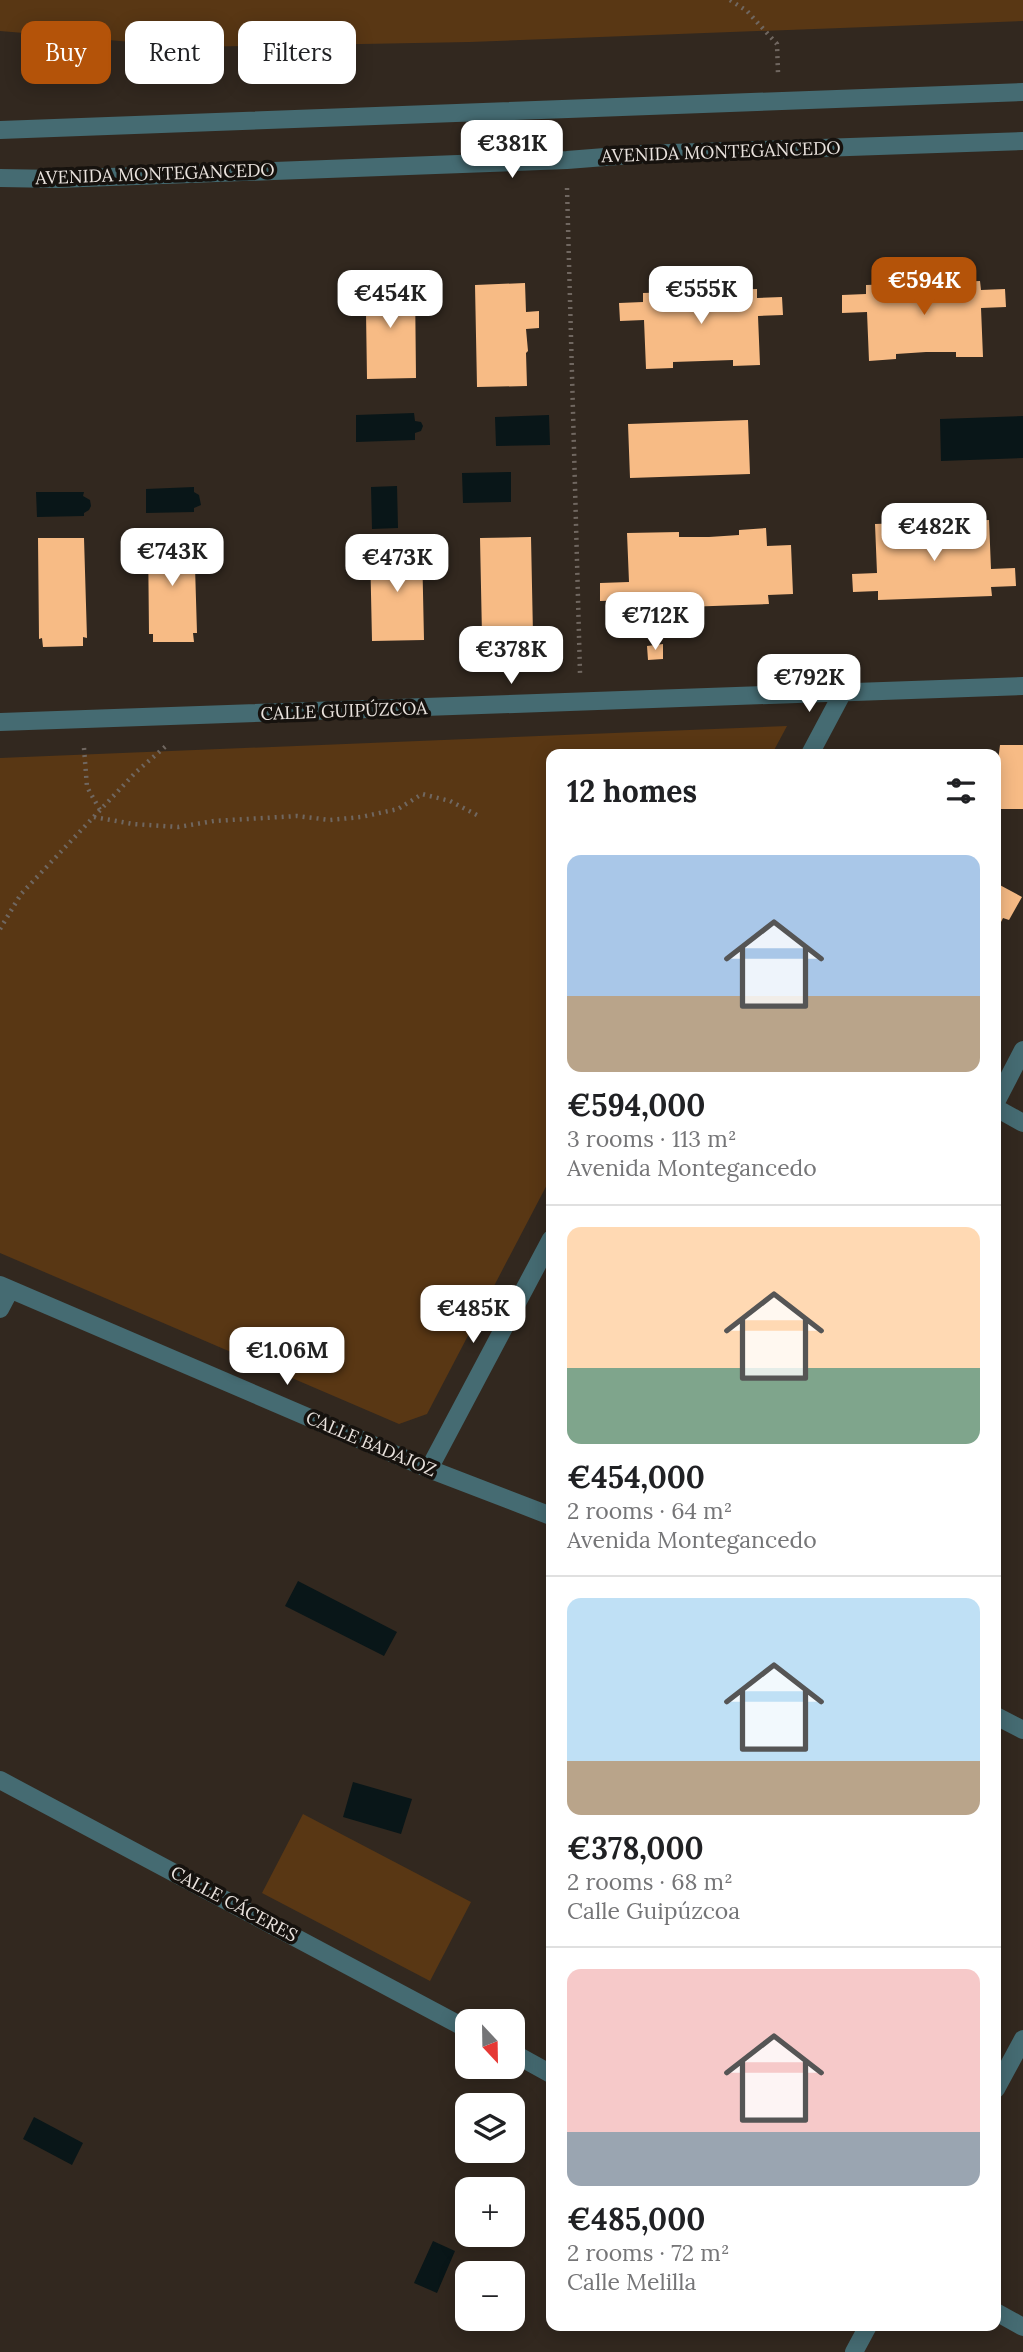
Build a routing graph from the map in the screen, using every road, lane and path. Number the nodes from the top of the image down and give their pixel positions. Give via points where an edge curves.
1 (730, 0) edge
2 (1023, 92) edge
3 (779, 102) junction
4 (0, 130) edge
5 (1023, 141) edge
6 (567, 160) junction
7 (0, 178) edge
8 (1023, 686) edge
9 (843, 692) junction
10 (581, 703) junction
11 (201, 715) junction
12 (0, 722) edge
13 (813, 749) edge
14 (85, 755) dead end
15 (100, 810) junction
16 (477, 815) dead end
17 (94, 817) junction
18 (0, 929) edge
19 (1023, 1050) edge
20 (1001, 1092) edge
21 (1001, 1111) edge
22 (1023, 1123) edge
23 (546, 1248) edge
24 (5, 1287) edge
25 (0, 1309) edge
26 (429, 1469) junction
27 (546, 1514) edge
28 (1001, 1719) edge
29 (1023, 1730) edge
30 (0, 1780) edge
31 (455, 2023) edge
32 (1023, 2039) edge
33 (525, 2060) edge
34 (546, 2071) edge
35 (1001, 2080) edge
36 (1001, 2315) edge
37 (1023, 2327) edge
38 (865, 2331) edge
39 (854, 2352) edge

1 - 3 path via 747,11 777,44
2 - 3 street
3 - 4 street
5 - 6 street, AVENIDA MONTEGANCEDO
6 - 7 street, AVENIDA MONTEGANCEDO
6 - 10 path
8 - 9 street, CALLE GUIPÚZCOA
9 - 10 street, CALLE GUIPÚZCOA
9 - 13 street
10 - 11 street, CALLE GUIPÚZCOA
11 - 12 street, CALLE GUIPÚZCOA
11 - 15 path
14 - 15 path via 87,787
15 - 17 path
16 - 17 path via 422,794 398,809 339,820 297,816 178,827
17 - 18 path via 20,894
19 - 20 street
21 - 22 street
23 - 26 street
24 - 25 street
24 - 26 street, CALLE BADAJOZ
26 - 27 street, CALLE BADAJOZ
28 - 29 street
30 - 31 street, CALLE CÁCERES
32 - 35 street
33 - 34 street
36 - 37 street
38 - 39 street

